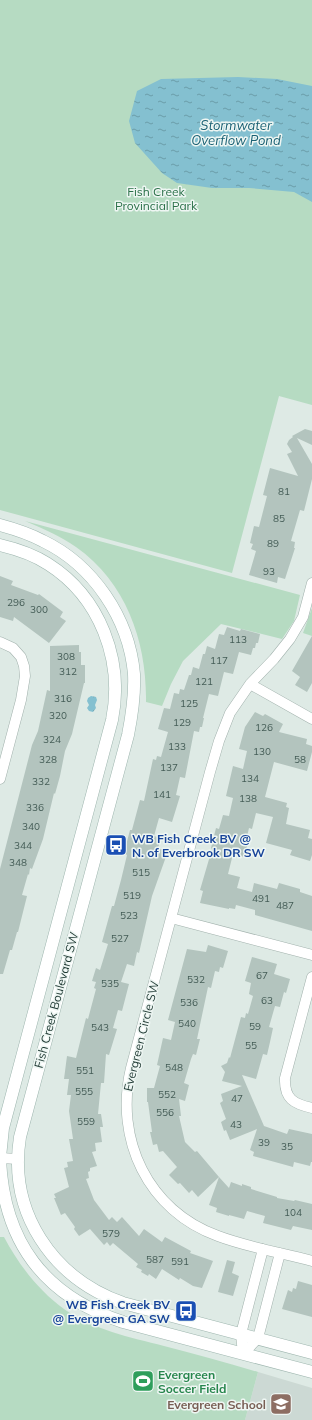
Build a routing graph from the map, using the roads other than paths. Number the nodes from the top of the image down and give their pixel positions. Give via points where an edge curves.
1 (0, 525) edge
2 (0, 544) edge
3 (312, 583) edge
4 (0, 642) edge
5 (250, 684) junction
6 (312, 719) edge
7 (0, 779) edge
8 (171, 918) junction
9 (312, 955) edge
10 (312, 978) edge
11 (312, 1108) edge
12 (0, 1158) edge
13 (18, 1159) junction
14 (263, 1249) junction
15 (280, 1253) junction
16 (312, 1261) edge
17 (241, 1334) junction
18 (258, 1338) junction
19 (312, 1353) edge
20 (243, 1354) junction
21 (312, 1372) edge

1 - 13 main road, Fish Creek Boulevard SW via 31,535 54,547 94,580 106,595 121,624 134,674 128,735 23,1124
2 - 12 main road, Fish Creek Boulevard SW via 48,564 80,592 98,619 108,641 113,658 116,687 112,720 3,1128
3 - 5 street, Evergreen Circle SW via 303,616 290,639
4 - 7 street via 13,648 21,657 25,676
5 - 6 street
5 - 8 street, Evergreen Circle SW via 230,713 219,741
8 - 9 street
8 - 14 street, Evergreen Circle SW via 129,1078 126,1106 131,1144 150,1184 177,1213 218,1236
10 - 11 street via 285,1078 288,1096 299,1105
12 - 13 street
12 - 20 main road, Fish Creek Boulevard SW via 3,1194 17,1235 35,1264 62,1291 107,1317
13 - 17 main road, Fish Creek Boulevard SW via 23,1198 35,1231 53,1257 76,1278 98,1292 123,1303
14 - 15 street, Evergreen Circle SW
14 - 17 street
15 - 16 street, Evergreen Circle SW
15 - 18 street
17 - 18 main road, Fish Creek Boulevard SW
17 - 20 street
18 - 19 main road, Fish Creek Boulevard SW
18 - 20 street
20 - 21 main road, Fish Creek Boulevard SW

